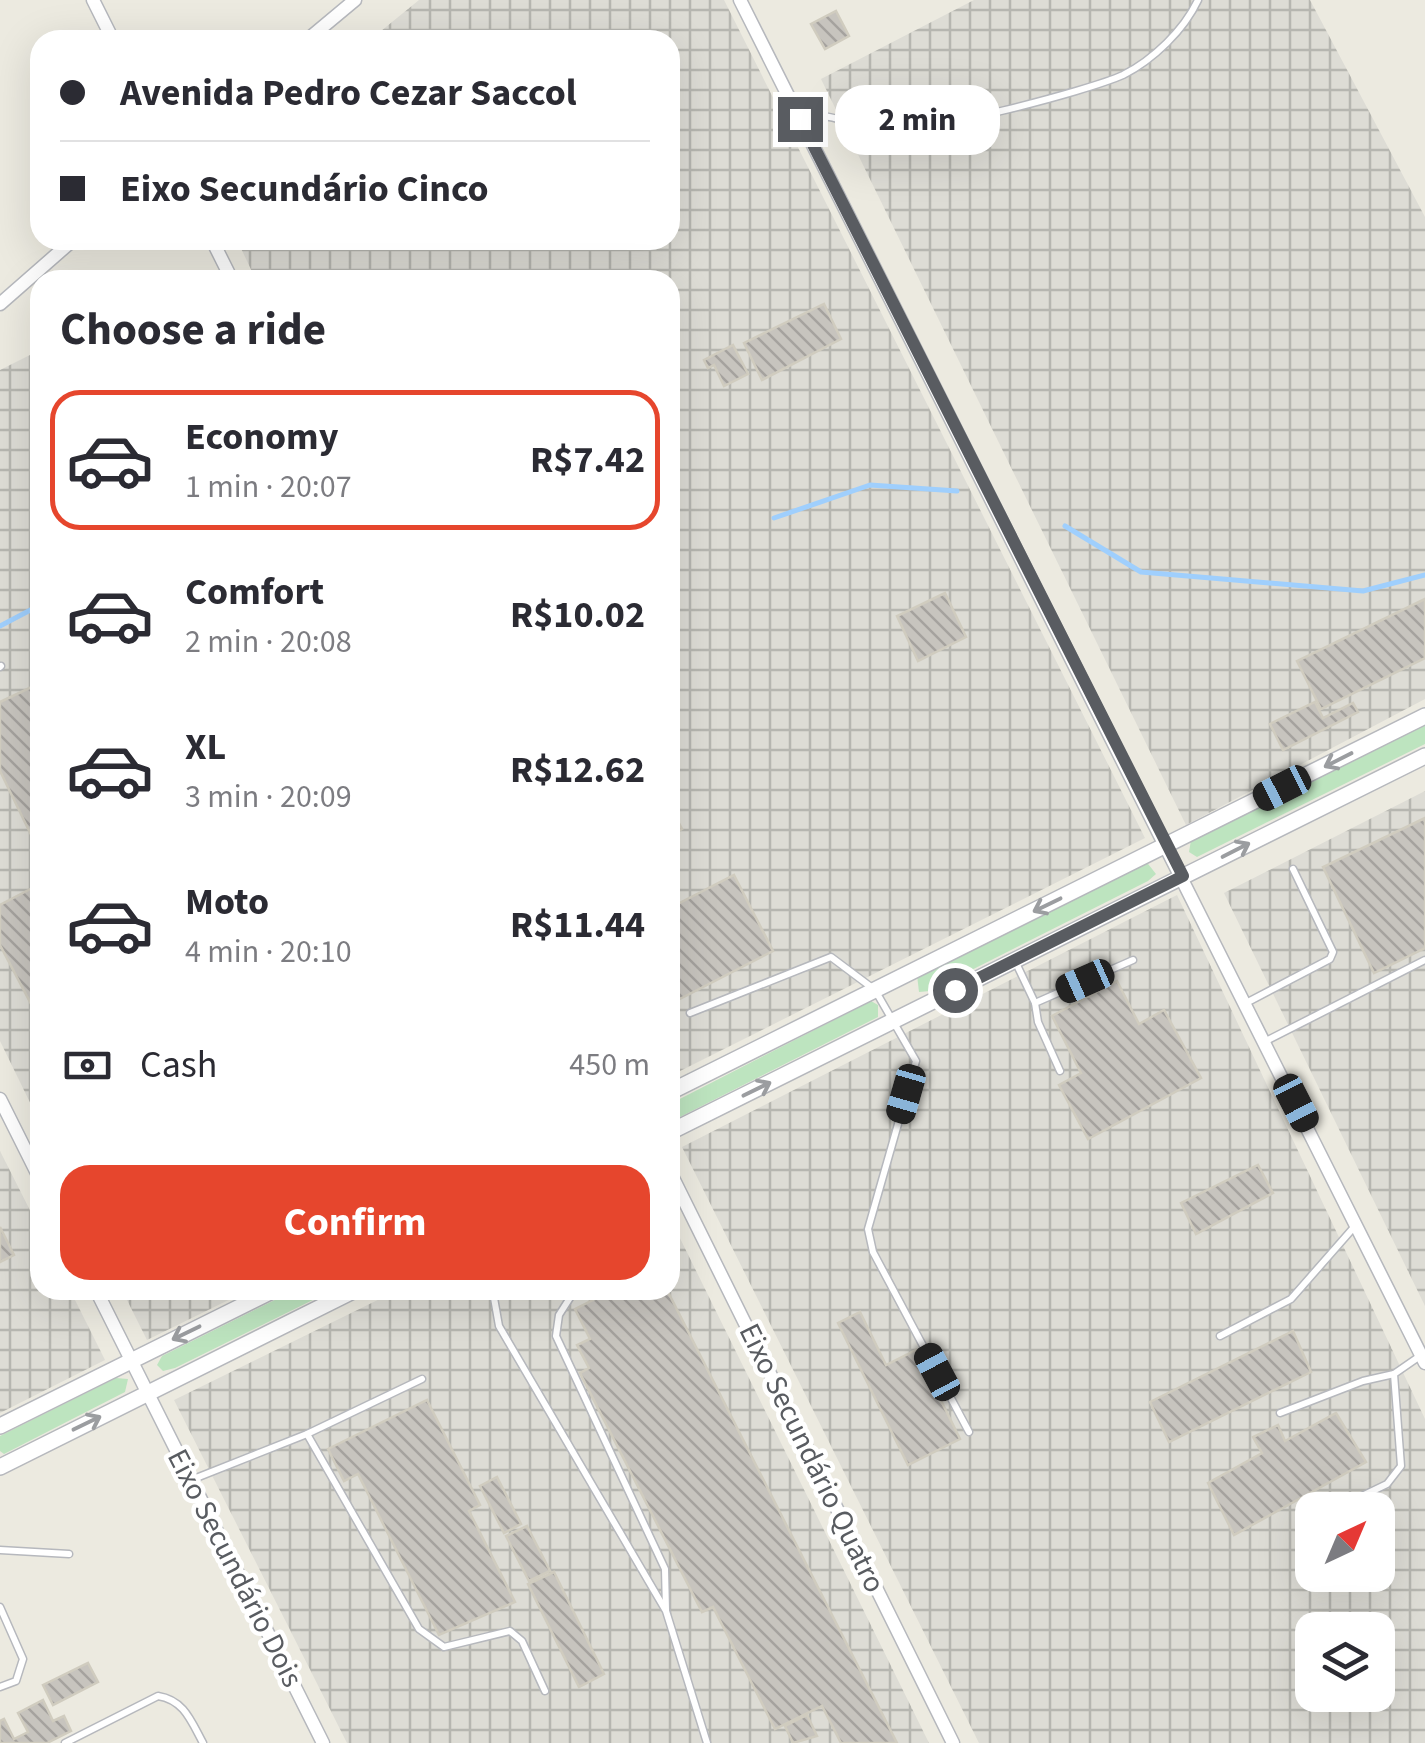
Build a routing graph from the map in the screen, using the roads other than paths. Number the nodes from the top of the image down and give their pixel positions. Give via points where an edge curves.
1 (93, 0) edge
2 (355, 0) edge
3 (740, 0) edge
4 (1198, 0) edge
5 (108, 30) edge
6 (319, 30) edge
7 (800, 119) junction
8 (62, 250) edge
9 (39, 270) edge
10 (30, 278) edge
11 (0, 304) edge
12 (1425, 716) edge
13 (1425, 756) edge
14 (1167, 845) junction
15 (1293, 869) dead end
16 (1183, 876) junction
17 (1015, 960) junction
18 (1133, 960) dead end
19 (1425, 960) edge
20 (875, 990) junction
21 (1035, 1003) junction
22 (1246, 1003) junction
23 (690, 1013) dead end
24 (895, 1020) junction
25 (1265, 1042) junction
26 (1060, 1070) dead end
27 (680, 1087) edge
28 (0, 1100) edge
29 (680, 1127) edge
30 (30, 1159) edge
31 (680, 1194) edge
32 (1356, 1225) junction
33 (101, 1300) edge
34 (254, 1300) edge
35 (334, 1300) edge
36 (494, 1300) edge
37 (569, 1300) edge
38 (1220, 1336) dead end
39 (1423, 1360) edge
40 (131, 1361) junction
41 (1394, 1374) junction
42 (422, 1380) dead end
43 (148, 1393) junction
44 (1280, 1413) dead end
45 (0, 1426) edge
46 (969, 1432) dead end
47 (307, 1434) junction
48 (0, 1467) edge
49 (191, 1480) junction
50 (1371, 1492) edge
51 (0, 1550) edge
52 (70, 1554) dead end
53 (0, 1607) edge
54 (666, 1611) junction
55 (0, 1687) edge
56 (546, 1691) dead end
57 (321, 1740) edge
58 (65, 1743) edge
59 (203, 1743) edge
60 (305, 1743) edge
61 (707, 1743) edge
62 (954, 1743) edge

1 - 5 street
2 - 6 street
3 - 7 street
4 - 7 lane via 1167,43 1125,74 1067,94 885,132 821,114
7 - 14 street
8 - 9 street
10 - 11 street
12 -> 14 street
16 -> 13 street
14 - 16 street
14 -> 20 street
15 - 22 lane via 1333,952
16 - 17 street
16 - 22 street
17 - 21 lane
17 - 24 street
18 - 21 lane
19 - 25 lane
20 - 23 lane via 831,957
20 - 24 lane
20 - 27 street
21 - 26 lane
22 - 25 street
29 -> 24 street
24 - 46 lane via 916,1061 868,1229 873,1252
25 - 32 street
28 - 30 street
31 - 62 street, Eixo Secundário Quatro
32 - 38 lane via 1291,1299
32 - 39 street
33 - 40 street, Eixo Secundário Dois
34 -> 40 street
35 - 43 street
36 - 54 lane via 500,1326
37 - 54 lane via 556,1336 666,1569
39 - 41 lane
40 - 43 street, Eixo Secundário Dois
40 - 45 street
41 - 44 lane
41 - 50 lane via 1400,1466
42 - 47 lane
48 -> 43 street
43 - 49 street, Eixo Secundário Dois
47 - 49 lane
47 - 56 lane via 420,1629 444,1647 510,1632 522,1641
49 - 57 street, Eixo Secundário Dois
51 - 52 lane
53 - 55 lane via 22,1658 16,1681
54 - 61 lane
57 - 60 lane
58 - 59 lane via 158,1696 182,1706

